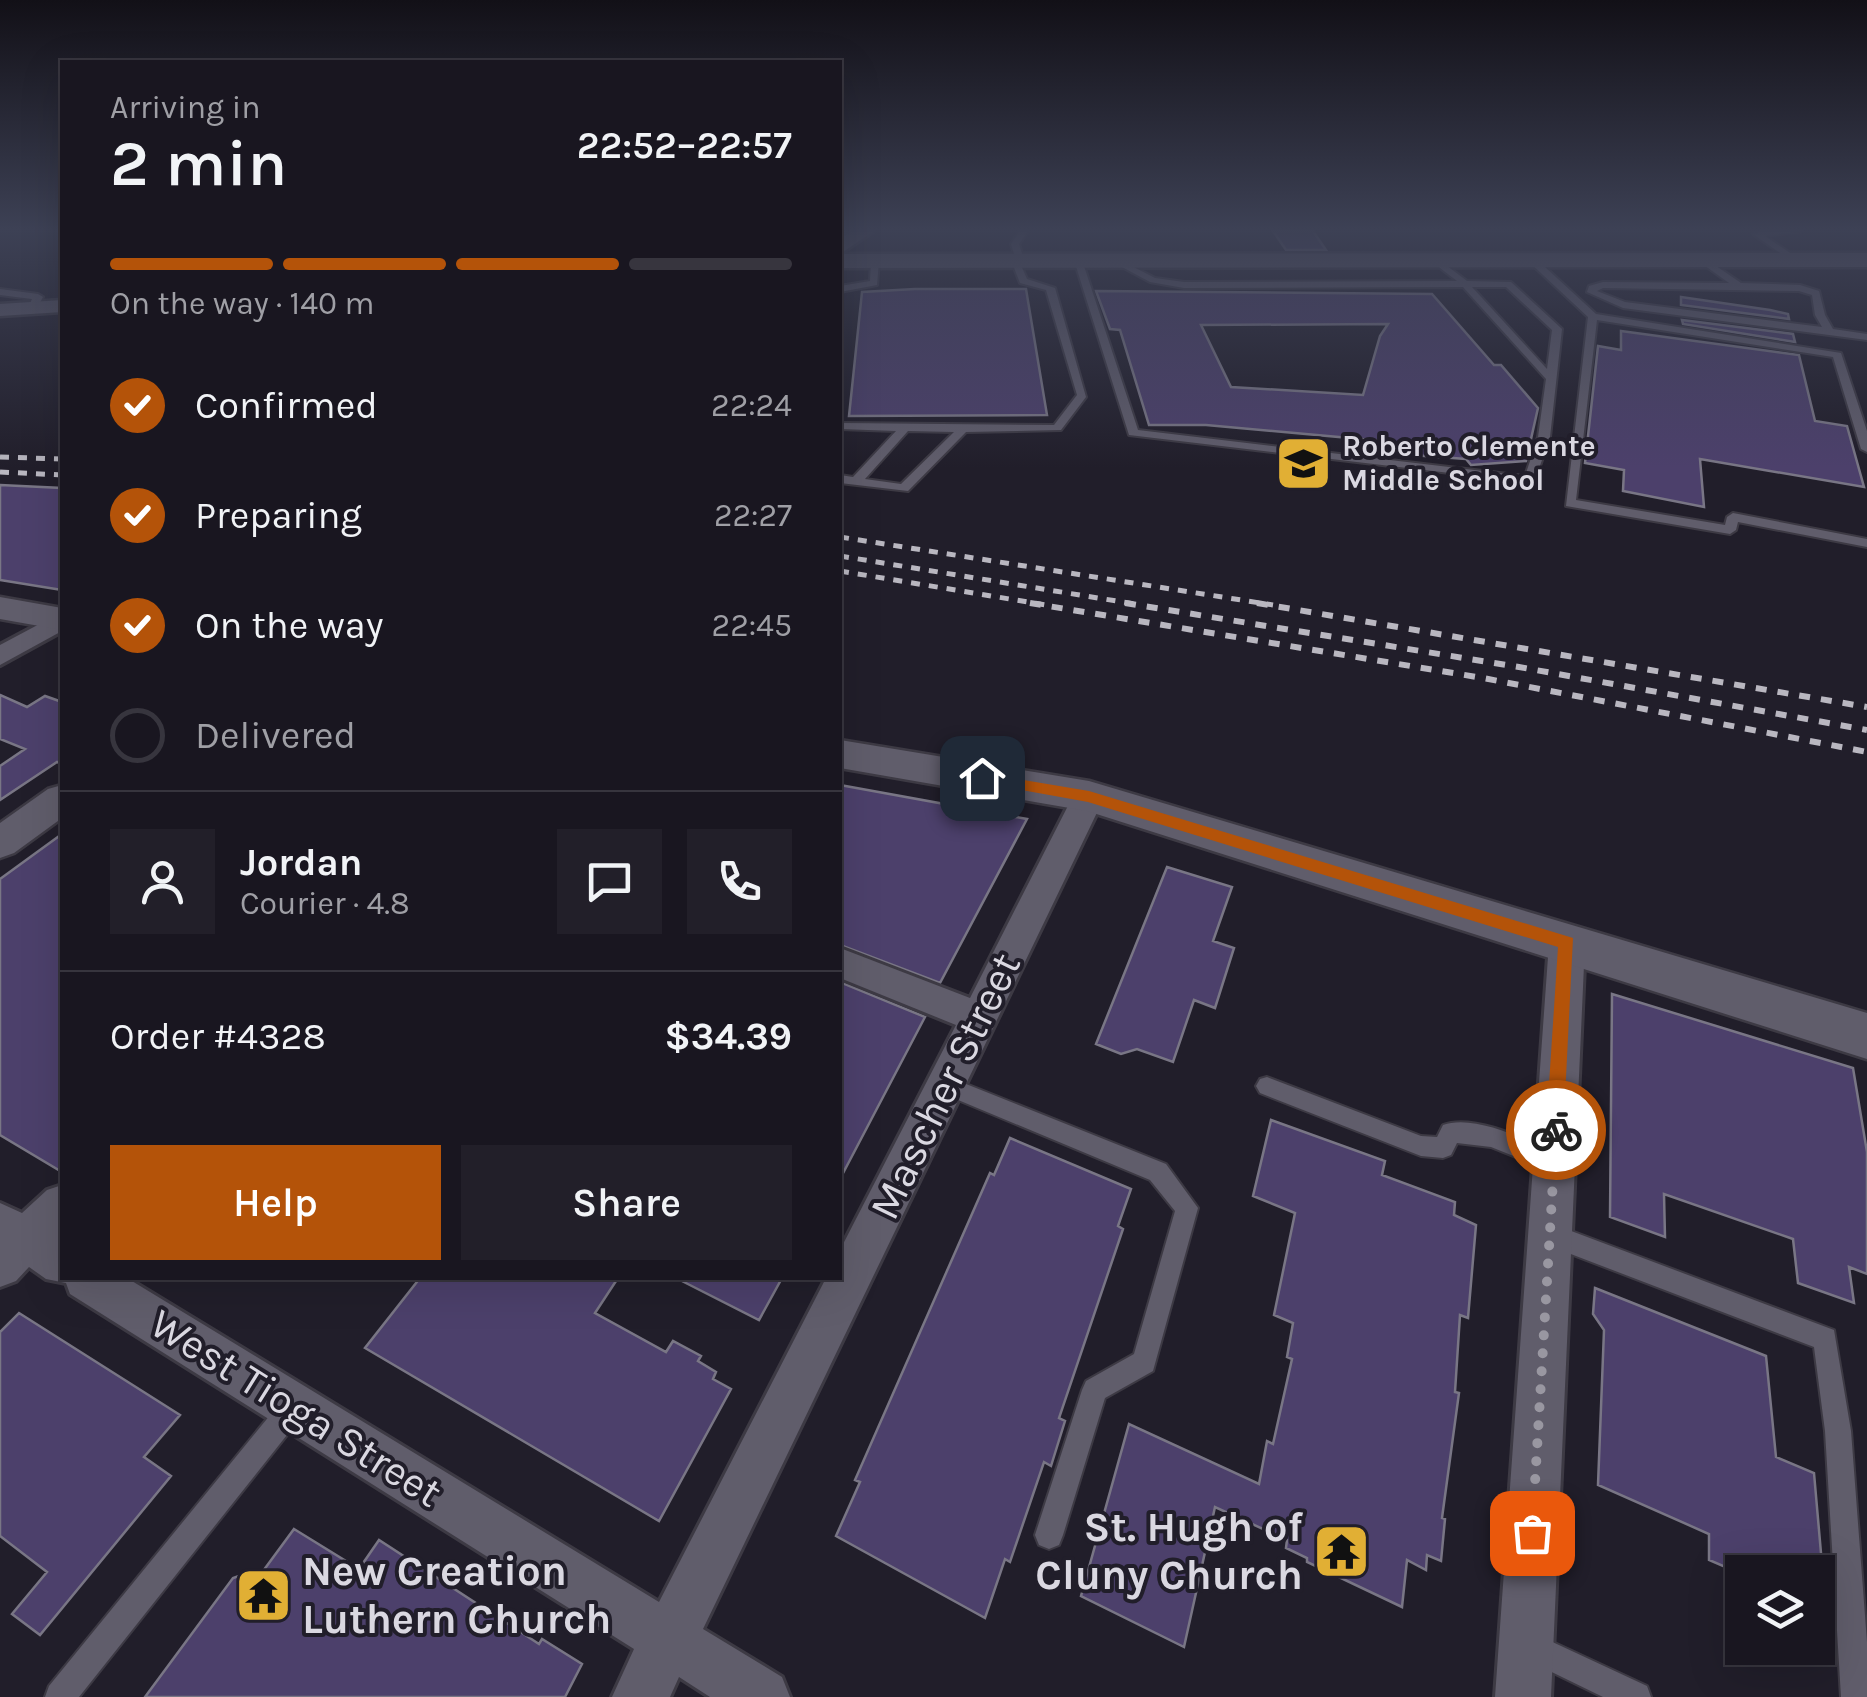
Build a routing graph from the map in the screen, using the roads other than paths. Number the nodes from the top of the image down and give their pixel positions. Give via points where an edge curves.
1 (1057, 310) edge
2 (1094, 310) edge
3 (1489, 310) edge
4 (1537, 310) edge
5 (1586, 310) edge
6 (1663, 310) edge
7 (1819, 310) edge
8 (1592, 316) junction
9 (1830, 332) junction
10 (1867, 337) edge
11 (1551, 379) junction
12 (842, 426) edge
13 (905, 428) junction
14 (963, 429) junction
15 (1867, 449) edge
16 (842, 479) edge
17 (856, 481) junction
18 (1867, 542) edge
19 (0, 608) edge
20 (60, 620) edge
21 (60, 621) edge
22 (0, 656) edge
23 (842, 754) edge
24 (1089, 796) junction
25 (60, 800) edge
26 (0, 843) edge
27 (1567, 943) junction
28 (842, 965) edge
29 (979, 1018) junction
30 (1867, 1036) edge
31 (946, 1085) junction
32 (1266, 1086) dead end
33 (1554, 1162) junction
34 (60, 1206) edge
35 (1550, 1235) junction
36 (9, 1243) edge
37 (60, 1262) edge
38 (89, 1280) edge
39 (293, 1406) junction
40 (1049, 1535) dead end
41 (669, 1640) junction
42 (1526, 1645) junction
43 (60, 1697) edge
44 (640, 1697) edge
45 (762, 1697) edge
46 (1523, 1697) edge
47 (1636, 1697) edge
48 (1856, 1697) edge

1 - 14 lane via 1082,395 1056,428
2 - 11 lane via 1134,433 1530,480
3 - 11 lane
4 - 11 lane via 1557,329
5 - 8 lane
6 - 9 lane
7 - 9 lane
8 - 15 lane via 1838,354
8 - 18 lane via 1570,503 1730,530 1733,517
9 - 10 lane
12 - 13 lane
13 - 14 lane
13 - 17 lane
14 - 17 lane via 904,488
16 - 17 lane
19 - 20 main road
21 - 22 street
23 - 24 main road
24 - 27 main road
24 - 29 street, Mascher Street
25 - 26 street
27 - 30 main road
27 - 33 street
28 - 29 street
29 - 31 street, Mascher Street
31 - 40 lane via 1158,1172 1187,1208 1144,1362 1096,1390
31 - 41 street, Mascher Street
32 - 33 lane via 1422,1146 1443,1148 1452,1132 1492,1137
33 - 35 street
34 - 36 street
35 - 42 street
35 - 48 lane via 1825,1339 1838,1431
36 - 37 street
38 - 39 street, West Tioga Street
39 - 41 street, West Tioga Street
39 - 43 lane
41 - 44 street, Mascher Street
41 - 45 street, West Tioga Street
42 - 46 street
42 - 47 lane

